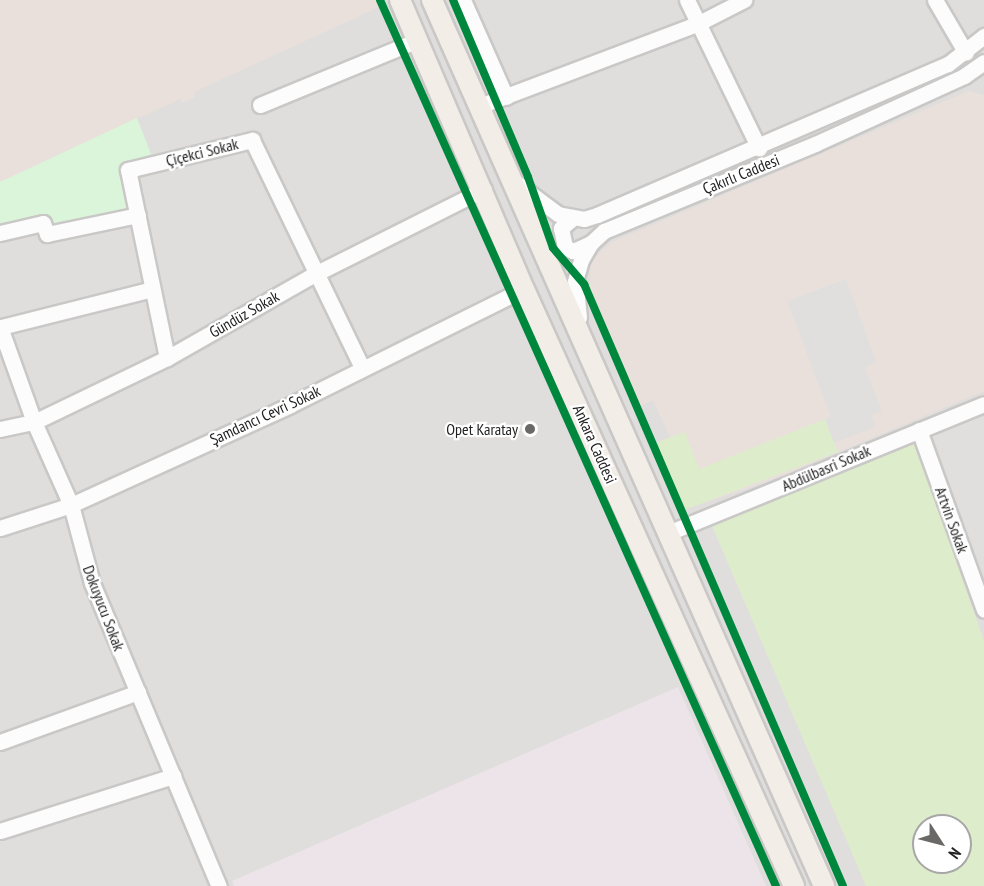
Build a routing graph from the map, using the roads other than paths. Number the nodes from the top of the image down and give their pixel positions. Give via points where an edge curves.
1 (400, 0) edge
2 (432, 0) edge
3 (687, 0) edge
4 (744, 0) edge
5 (935, 0) edge
6 (468, 2) edge
7 (699, 23) junction
8 (984, 36) edge
9 (418, 40) junction
10 (966, 53) junction
11 (982, 66) edge
12 (506, 97) junction
13 (260, 105) dead end
14 (477, 107) junction
15 (759, 148) junction
16 (508, 173) junction
17 (484, 189) junction
18 (138, 215) junction
19 (573, 218) junction
20 (0, 233) edge
21 (591, 243) junction
22 (315, 274) junction
23 (152, 289) junction
24 (524, 289) junction
25 (1, 327) edge
26 (583, 341) junction
27 (167, 358) junction
28 (362, 368) junction
29 (984, 404) edge
30 (34, 422) junction
31 (0, 429) edge
32 (919, 430) junction
33 (71, 505) junction
34 (0, 528) edge
35 (668, 533) junction
36 (984, 610) edge
37 (138, 692) junction
38 (0, 742) edge
39 (173, 776) junction
40 (0, 831) edge
41 (219, 886) edge
42 (794, 886) edge
43 (824, 886) edge

1 - 9 main road, Ankara Caddesi
2 - 14 main road, Ankara Caddesi
3 - 7 street
4 - 7 street
5 - 10 street
6 - 12 street
7 - 12 street
7 - 15 street
8 - 10 street, Çakırlı Caddesi
9 - 13 street
9 - 17 main road, Ankara Caddesi
10 - 15 street, Çakırlı Caddesi
11 - 21 street, Çakırlı Caddesi via 815,144 604,231
12 - 14 street
14 - 16 main road, Ankara Caddesi
15 - 19 street, Çakırlı Caddesi via 597,215
16 - 19 street via 540,203
16 - 26 main road, Ankara Caddesi
17 - 22 street, Gündüz Sokak
17 - 24 main road, Ankara Caddesi
18 - 20 street via 47,234 43,223
18 - 22 street, Çiçekci Sokak via 128,170 252,140
18 - 23 street, Çiçekci Sokak
19 - 21 street via 561,228 565,246 573,251
21 - 26 street via 575,280
22 - 27 street, Gündüz Sokak
22 - 28 street, Çiçekci Sokak
23 - 25 street
23 - 27 street, Çiçekci Sokak
24 - 28 street, Şamdancı Cevri Sokak
24 - 42 main road, Ankara Caddesi
25 - 30 street, Dokuyucu Sokak
26 - 35 main road, Ankara Caddesi
27 - 30 street, Gündüz Sokak
28 - 33 street, Şamdancı Cevri Sokak
29 - 32 street, Abdülbasri Sokak
30 - 31 street, Gündüz Sokak
30 - 33 street, Dokuyucu Sokak
32 - 35 street, Abdülbasri Sokak
32 - 36 street, Artvin Sokak
33 - 34 street, Şamdancı Cevri Sokak
33 - 37 street, Dokuyucu Sokak via 92,584
35 - 43 main road, Ankara Caddesi
37 - 38 street
37 - 39 street, Dokuyucu Sokak
39 - 40 street
39 - 41 street, Dokuyucu Sokak

